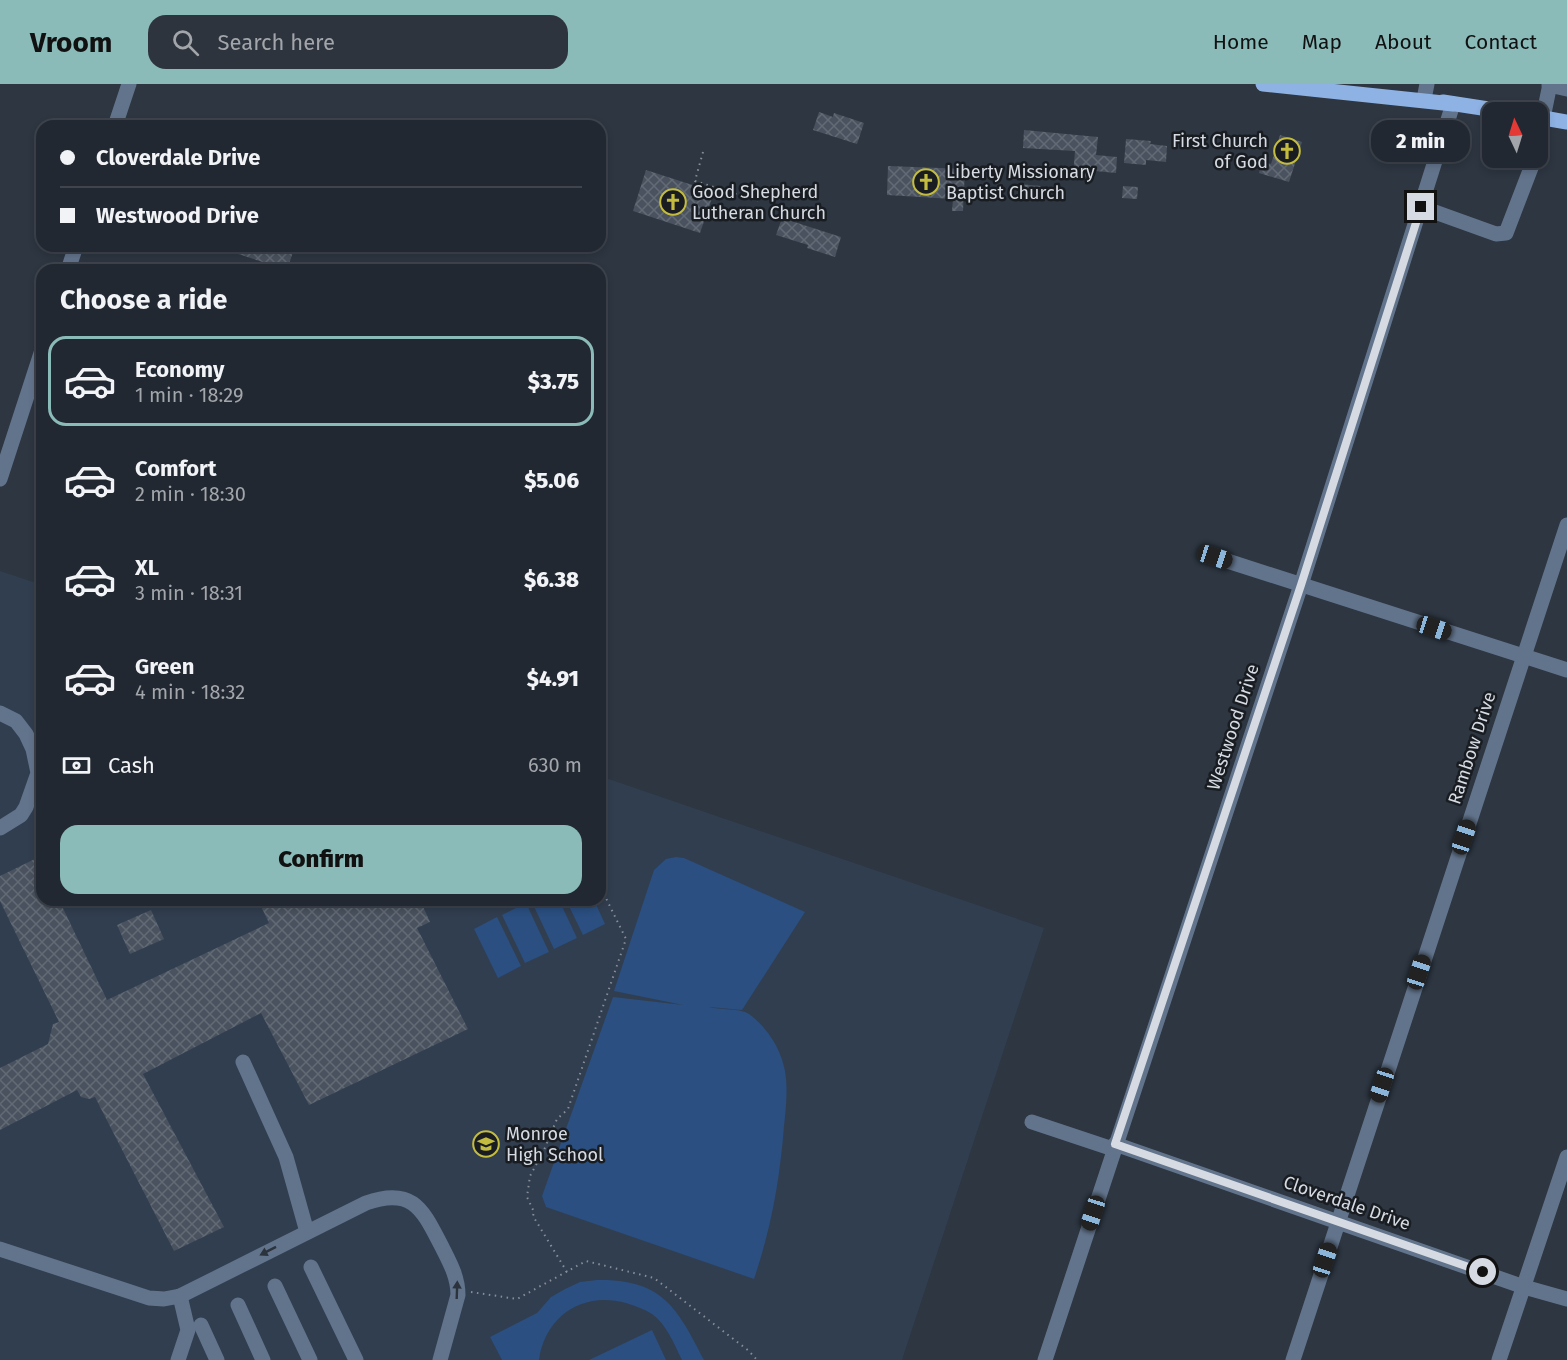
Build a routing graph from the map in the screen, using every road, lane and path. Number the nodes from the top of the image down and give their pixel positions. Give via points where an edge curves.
1 (129, 84) edge
2 (1263, 84) edge
3 (1337, 84) edge
4 (1550, 85) edge
5 (1567, 89) edge
6 (1425, 92) edge
7 (1545, 102) edge
8 (1453, 104) junction
9 (1482, 108) edge
10 (1548, 118) edge
11 (117, 120) edge
12 (1567, 122) edge
13 (703, 152) dead end
14 (1531, 168) edge
15 (758, 201) dead end
16 (1421, 207) junction
17 (36, 368) edge
18 (0, 479) edge
19 (1567, 525) edge
20 (1215, 557) dead end
21 (1301, 585) junction
22 (1523, 656) junction
23 (1567, 670) edge
24 (0, 713) edge
25 (36, 763) edge
26 (36, 779) edge
27 (0, 828) edge
28 (606, 898) edge
29 (243, 1062) dead end
30 (1032, 1122) dead end
31 (1114, 1147) junction
32 (1567, 1157) edge
33 (1338, 1220) junction
34 (307, 1232) junction
35 (0, 1249) edge
36 (311, 1268) dead end
37 (567, 1272) junction
38 (275, 1286) dead end
39 (1524, 1287) junction
40 (471, 1292) dead end
41 (180, 1296) junction
42 (1567, 1299) edge
43 (238, 1305) dead end
44 (201, 1324) dead end
45 (442, 1354) edge
46 (178, 1360) edge
47 (217, 1360) edge
48 (263, 1360) edge
49 (310, 1360) edge
50 (356, 1360) edge
51 (757, 1360) edge
52 (1045, 1360) edge
53 (1293, 1360) edge
54 (1499, 1360) edge

1 - 11 street
2 - 8 main road
3 - 6 main road
4 - 5 street
4 - 7 street
6 - 8 main road
8 - 9 main road
8 - 16 street, Westwood Drive
10 - 12 main road
13 - 15 path via 695,181
14 - 16 street via 1506,233 1497,234
16 - 21 street, Westwood Drive
17 - 18 street
19 - 22 street, Rambow Drive
20 - 21 street
21 - 22 street
21 - 31 street, Westwood Drive
22 - 23 street
22 - 33 street, Rambow Drive
24 - 25 street via 16,721 26,734
26 - 27 street via 21,815
28 - 37 path via 626,939 568,1109 557,1119 530,1176 527,1197 533,1216
29 - 34 street via 286,1156
30 - 31 street, Cloverdale Drive
31 - 33 street, Cloverdale Drive
31 - 52 street, Westwood Drive
32 - 39 street
33 - 39 street, Cloverdale Drive
33 - 53 street, Rambow Drive
34 -> 41 street
45 -> 34 street via 458,1284 423,1212 415,1204 393,1197 377,1199
35 - 41 street via 149,1298
36 - 50 street
37 - 40 path via 517,1299
37 - 51 path via 586,1261 654,1278
38 - 49 street
39 - 42 street, Cloverdale Drive
39 - 54 street
41 - 46 street via 188,1330
43 - 48 street
44 - 47 street

